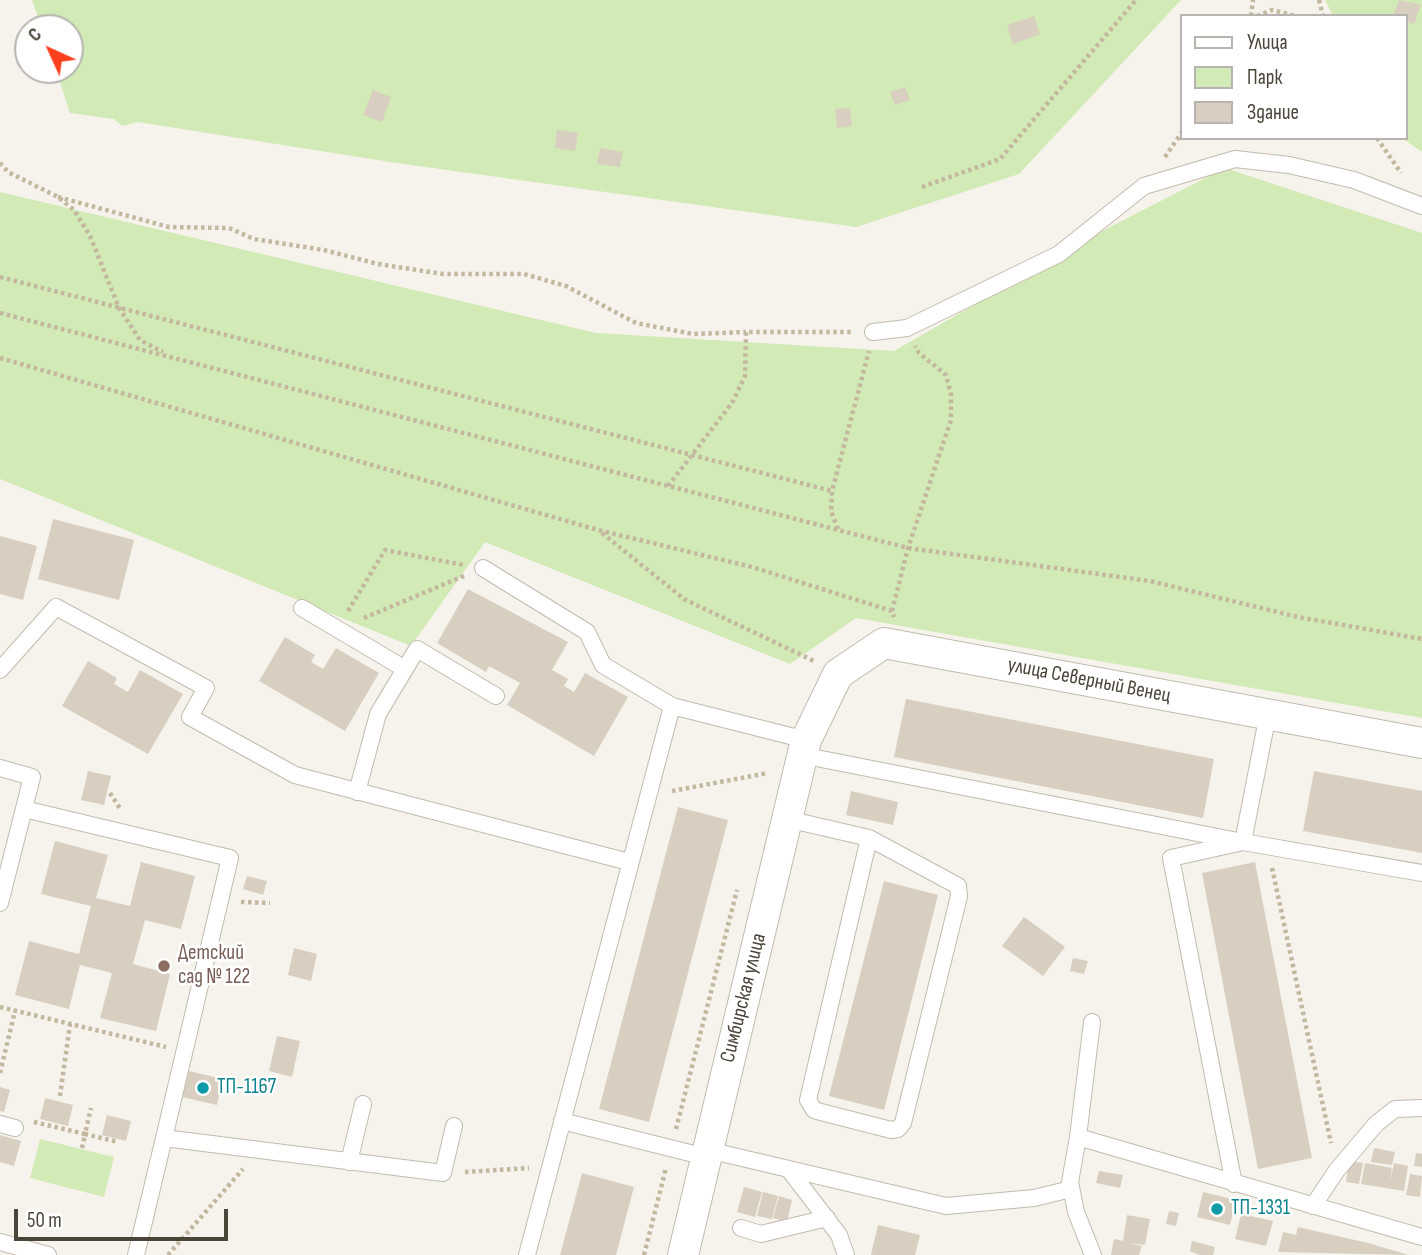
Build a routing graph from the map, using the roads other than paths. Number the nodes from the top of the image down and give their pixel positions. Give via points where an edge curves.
1 (1422, 206) edge
2 (873, 332) road end
3 (482, 568) road end
4 (302, 608) dead end
5 (405, 669) junction
6 (0, 670) edge
7 (496, 696) dead end
8 (671, 706) junction
9 (1268, 714) junction
10 (1422, 743) edge
11 (803, 748) junction
12 (0, 768) edge
13 (357, 792) junction
14 (24, 809) junction
15 (787, 819) junction
16 (869, 838) junction
17 (1243, 842) junction
18 (629, 862) junction
19 (1422, 873) edge
20 (0, 903) edge
21 (1092, 1022) dead end
22 (363, 1104) dead end
23 (1422, 1108) edge
24 (562, 1121) junction
25 (454, 1126) dead end
26 (1077, 1137) junction
27 (164, 1138) junction
28 (707, 1154) junction
29 (349, 1162) junction
30 (790, 1171) junction
31 (1234, 1184) junction
32 (1071, 1189) junction
33 (1313, 1206) junction
34 (827, 1218) junction
35 (741, 1228) dead end
36 (1422, 1237) edge
37 (0, 1242) edge
38 (48, 1255) edge
39 (135, 1255) edge
40 (527, 1255) edge
41 (683, 1255) edge
42 (846, 1255) edge
43 (1093, 1255) edge

1 - 2 lane via 1354,180 1235,159 1144,186 1059,254 907,328
3 - 8 lane via 587,632 603,665
4 - 5 lane
5 - 7 lane via 417,649
5 - 13 lane via 378,714
6 - 13 lane via 57,607 206,688 190,717 295,775
8 - 11 lane
8 - 18 lane
9 - 10 street, улица Северный Венец
9 - 11 street, улица Северный Венец via 884,643 838,674
9 - 17 lane
11 - 15 street, Симбирская улица
11 - 17 lane
12 - 14 lane via 32,777
13 - 18 lane
14 - 20 lane
14 - 27 lane via 230,858
15 - 16 lane
15 - 28 street, Симбирская улица
16 - 16 lane via 958,886 959,896 903,1123 891,1130 814,1110 808,1100
17 - 19 lane
17 - 31 lane via 1171,858
18 - 24 lane
21 - 26 lane
22 - 29 lane
23 - 33 lane via 1395,1109 1376,1124
24 - 28 lane
24 - 40 lane
25 - 29 lane via 443,1173
26 - 31 lane
26 - 32 lane
27 - 29 lane
27 - 39 lane
28 - 30 lane
28 - 41 street, Симбирская улица
30 - 32 lane via 946,1206 1034,1198
30 - 34 lane
31 - 33 lane
32 - 43 lane
33 - 36 lane
34 - 35 lane via 761,1234
34 - 42 lane
37 - 38 lane

